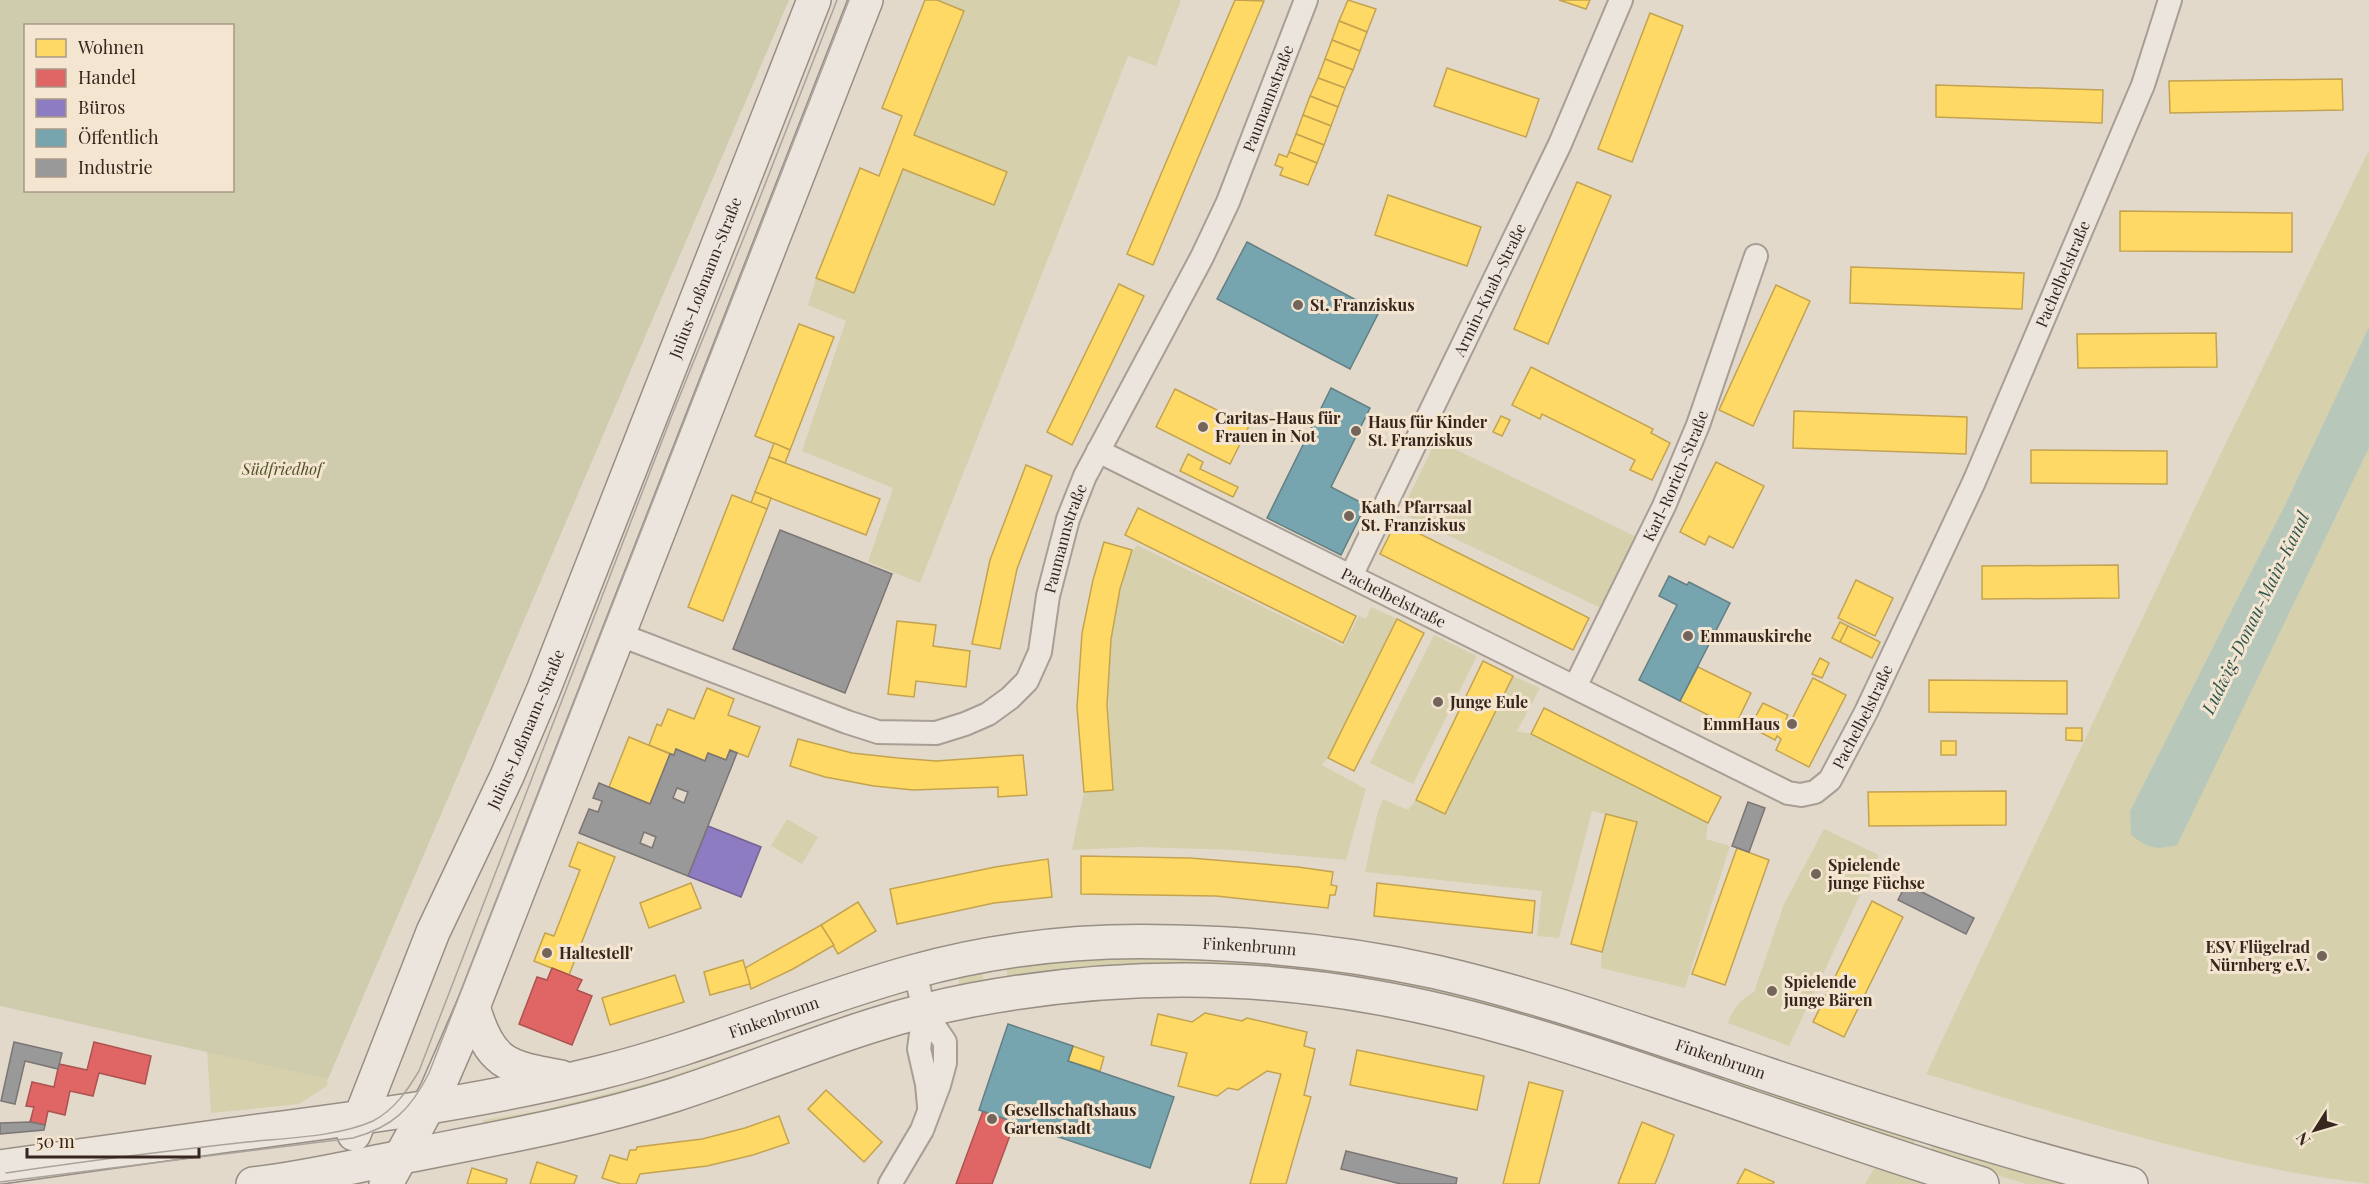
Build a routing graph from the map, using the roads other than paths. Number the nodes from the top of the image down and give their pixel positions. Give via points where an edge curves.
1 (814, 0) edge
2 (866, 0) edge
3 (1306, 0) edge
4 (1621, 0) edge
5 (2170, 0) edge
6 (1756, 256) dead end
7 (1098, 451) junction
8 (1351, 576) junction
9 (618, 633) junction
10 (1575, 687) junction
11 (915, 971) junction
12 (473, 1007) junction
13 (924, 1011) junction
14 (574, 1079) junction
15 (428, 1108) junction
16 (360, 1118) junction
17 (0, 1167) edge
18 (394, 1171) edge
19 (339, 1177) edge
20 (253, 1184) edge
21 (890, 1184) edge
22 (1982, 1184) edge
23 (2131, 1184) edge

1 - 16 main road, Julius-Loßmann-Straße via 531,721 434,932
2 - 9 main road
3 - 7 street, Paumannstraße via 1202,257
4 - 8 street, Armin-Knab-Straße via 1560,144
5 - 10 street, Pachelbelstraße via 2143,85 1974,482 1830,780 1815,792 1788,793
6 - 10 street, Karl-Rorich-Straße via 1687,453
7 - 8 street, Pachelbelstraße
7 - 9 street, Paumannstraße via 1068,519 1048,596 1040,652 1027,681 988,714 965,724 936,733 878,732
8 - 10 street, Pachelbelstraße
9 - 12 main road
11 - 13 street
11 - 14 main road, Finkenbrunn via 644,1061
11 - 23 main road, Finkenbrunn via 1015,950 1143,942 1247,945 1392,963 1531,998 1930,1128
12 - 14 main road via 488,1044 510,1065
12 - 15 main road
13 - 18 main road via 690,1090
13 - 21 street via 945,1042 945,1063 922,1130
13 - 22 main road via 1029,990 1146,980 1246,981 1357,994 1466,1017 1550,1041
14 - 15 main road, Finkenbrunn
15 - 16 main road, Finkenbrunn
15 - 18 main road
16 - 17 main road
16 - 19 main road, Julius-Loßmann-Straße
18 - 19 main road
19 - 20 main road

